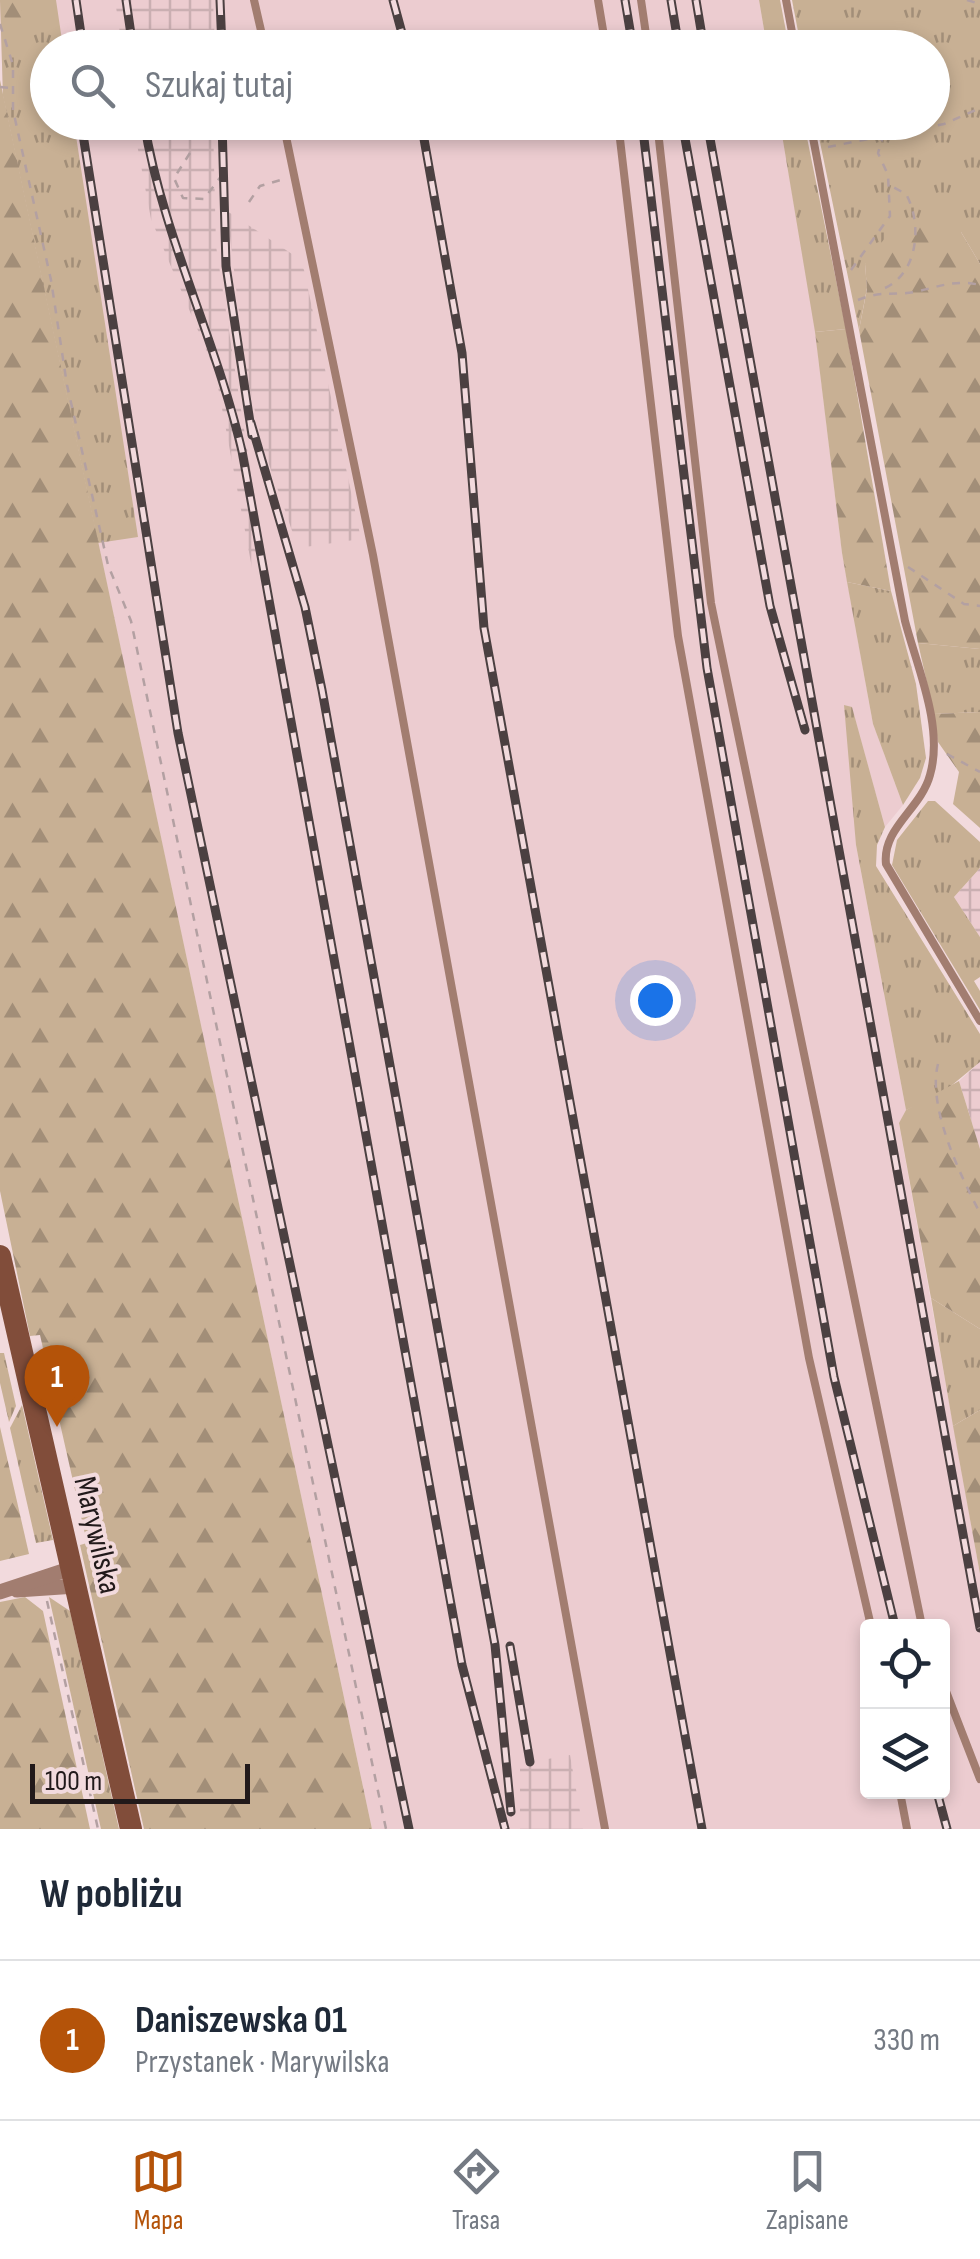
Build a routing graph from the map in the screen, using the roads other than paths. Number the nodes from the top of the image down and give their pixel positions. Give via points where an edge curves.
1 (254, 0) edge
2 (598, 0) edge
3 (641, 0) edge
4 (786, 0) edge
5 (261, 30) edge
6 (603, 30) edge
7 (645, 30) edge
8 (792, 30) edge
9 (287, 140) edge
10 (620, 140) edge
11 (659, 140) edge
12 (814, 140) edge
13 (980, 1021) edge
14 (0, 1256) edge
15 (74, 1577) junction
16 (4, 1591) edge
17 (869, 1619) edge
18 (921, 1619) edge
19 (950, 1701) edge
20 (980, 1778) edge
21 (901, 1799) edge
22 (131, 1829) edge
23 (606, 1829) edge
24 (907, 1829) edge

1 - 5 lane
2 - 6 lane
3 - 7 lane
4 - 8 lane
9 - 23 lane via 372,555
10 - 17 lane via 678,636 809,1358
11 - 18 lane via 711,602
12 - 13 lane via 932,747 925,789 890,836 886,864
14 - 15 main road, Marywilska
15 - 16 street
15 - 22 main road, Marywilska
19 - 20 lane
21 - 24 lane

